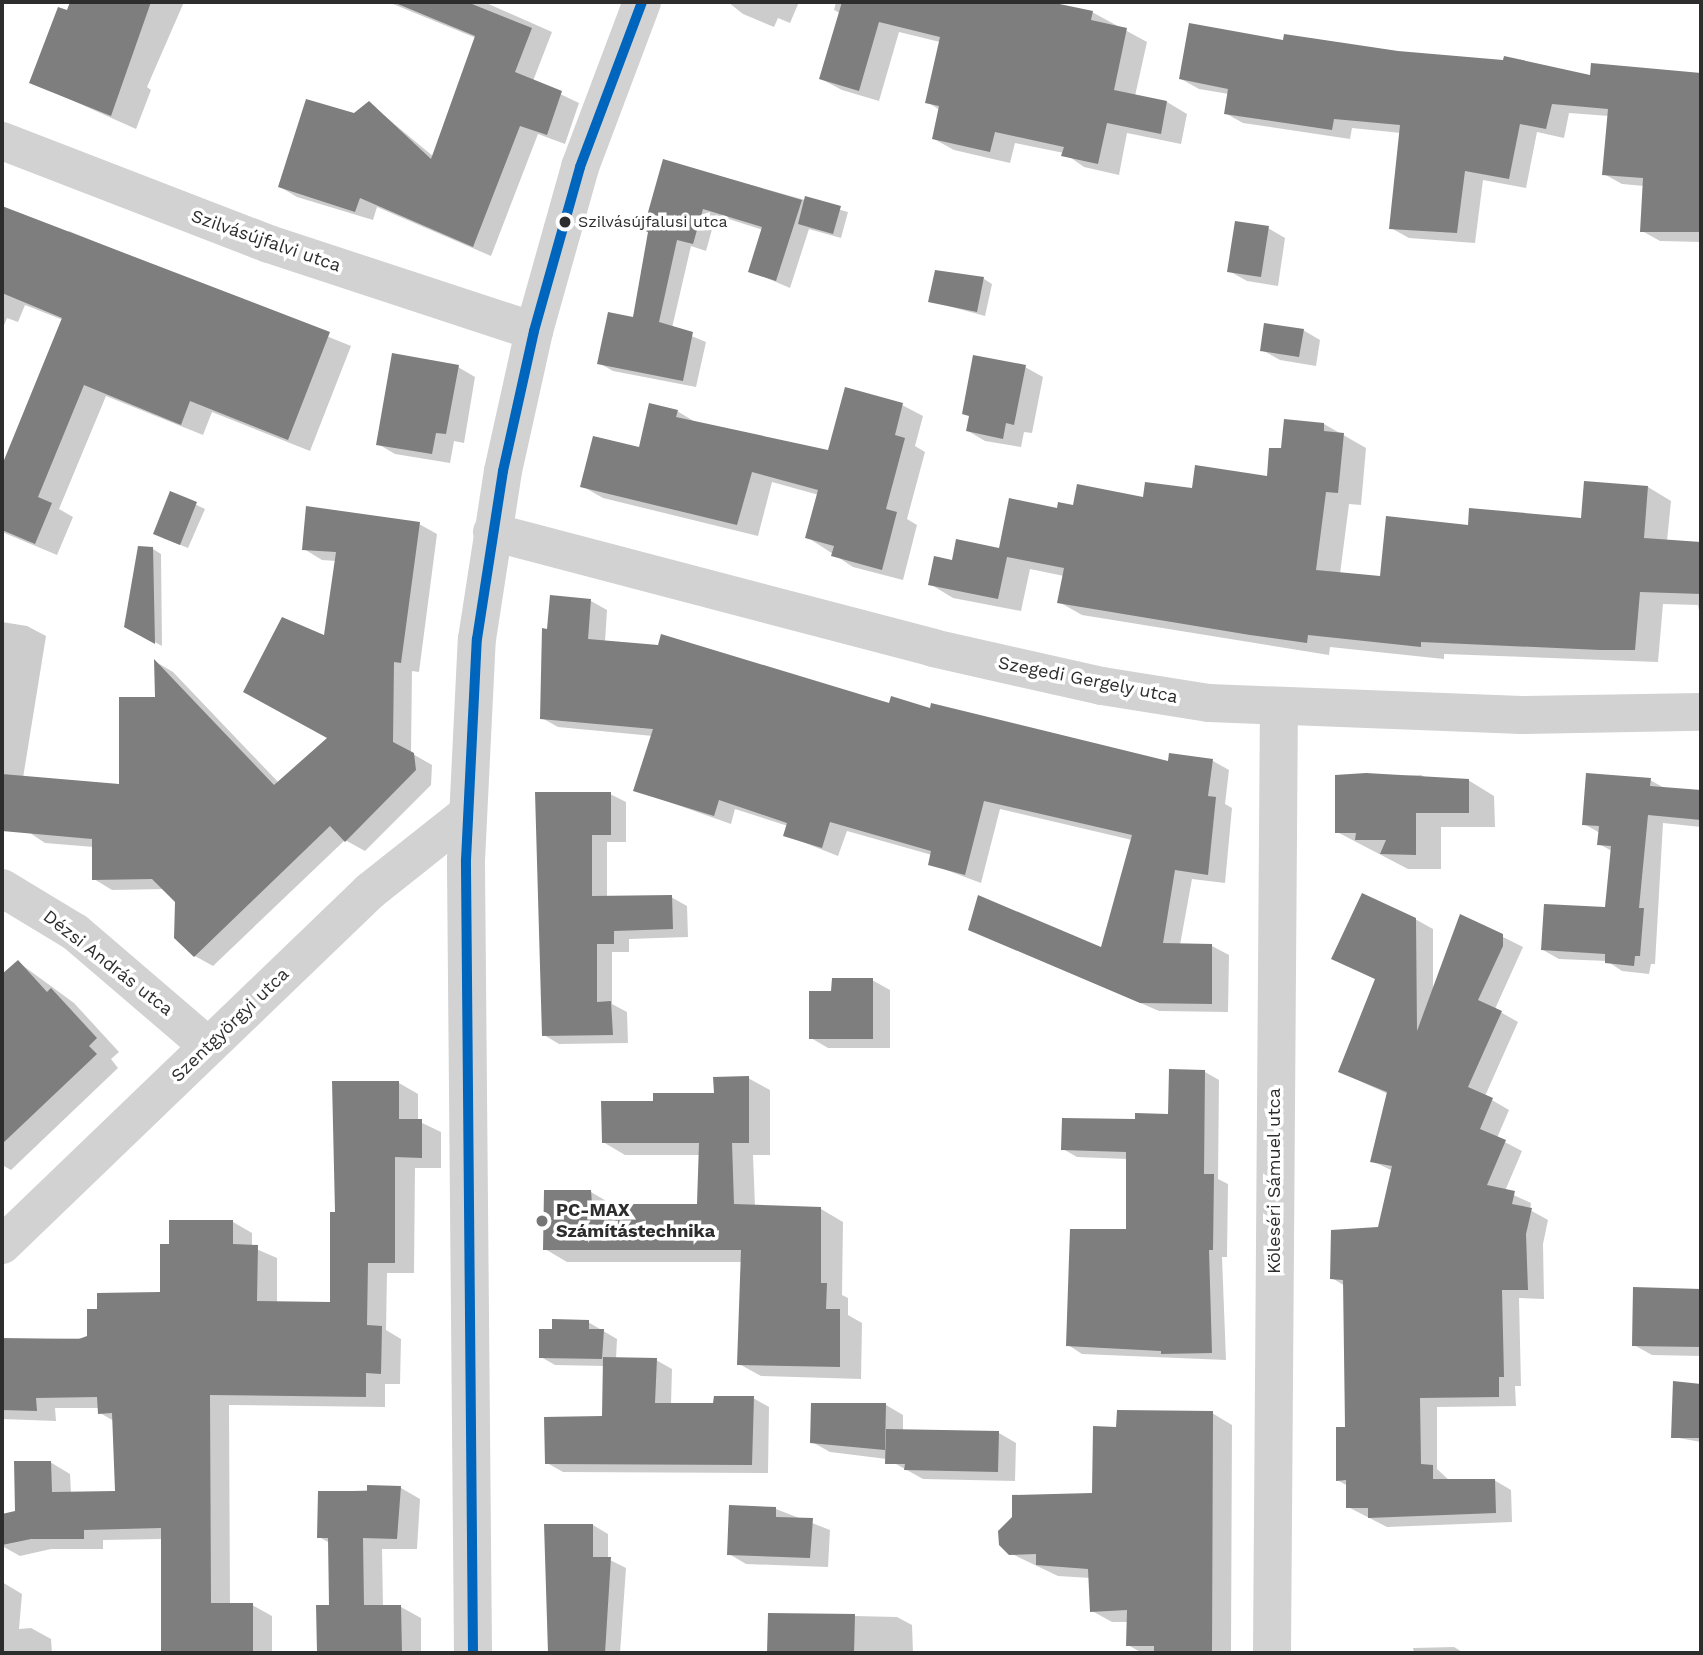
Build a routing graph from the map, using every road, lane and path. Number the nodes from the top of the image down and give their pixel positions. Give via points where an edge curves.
1 (642, 2) edge
2 (2, 141) edge
3 (534, 331) junction
4 (492, 532) junction
5 (1279, 708) junction
6 (1701, 712) edge
7 (467, 814) junction
8 (2, 888) edge
9 (208, 1046) junction
10 (2, 1245) edge
11 (473, 1653) edge
12 (1272, 1653) edge

1 - 3 street via 580,167
2 - 3 street, Szilvásújfalvi utca via 269,244
3 - 4 street
4 - 5 street, Szegedi Gergely utca via 676,583 1058,676 1209,702
4 - 7 street via 477,639
5 - 6 street, Szegedi Gergely utca via 1522,715
5 - 12 street, Köleséri Sámuel utca
7 - 9 street, Szentgyörgyi utca via 370,891
7 - 11 street
8 - 9 street, Dézsi András utca via 75,932
9 - 10 street, Szentgyörgyi utca

